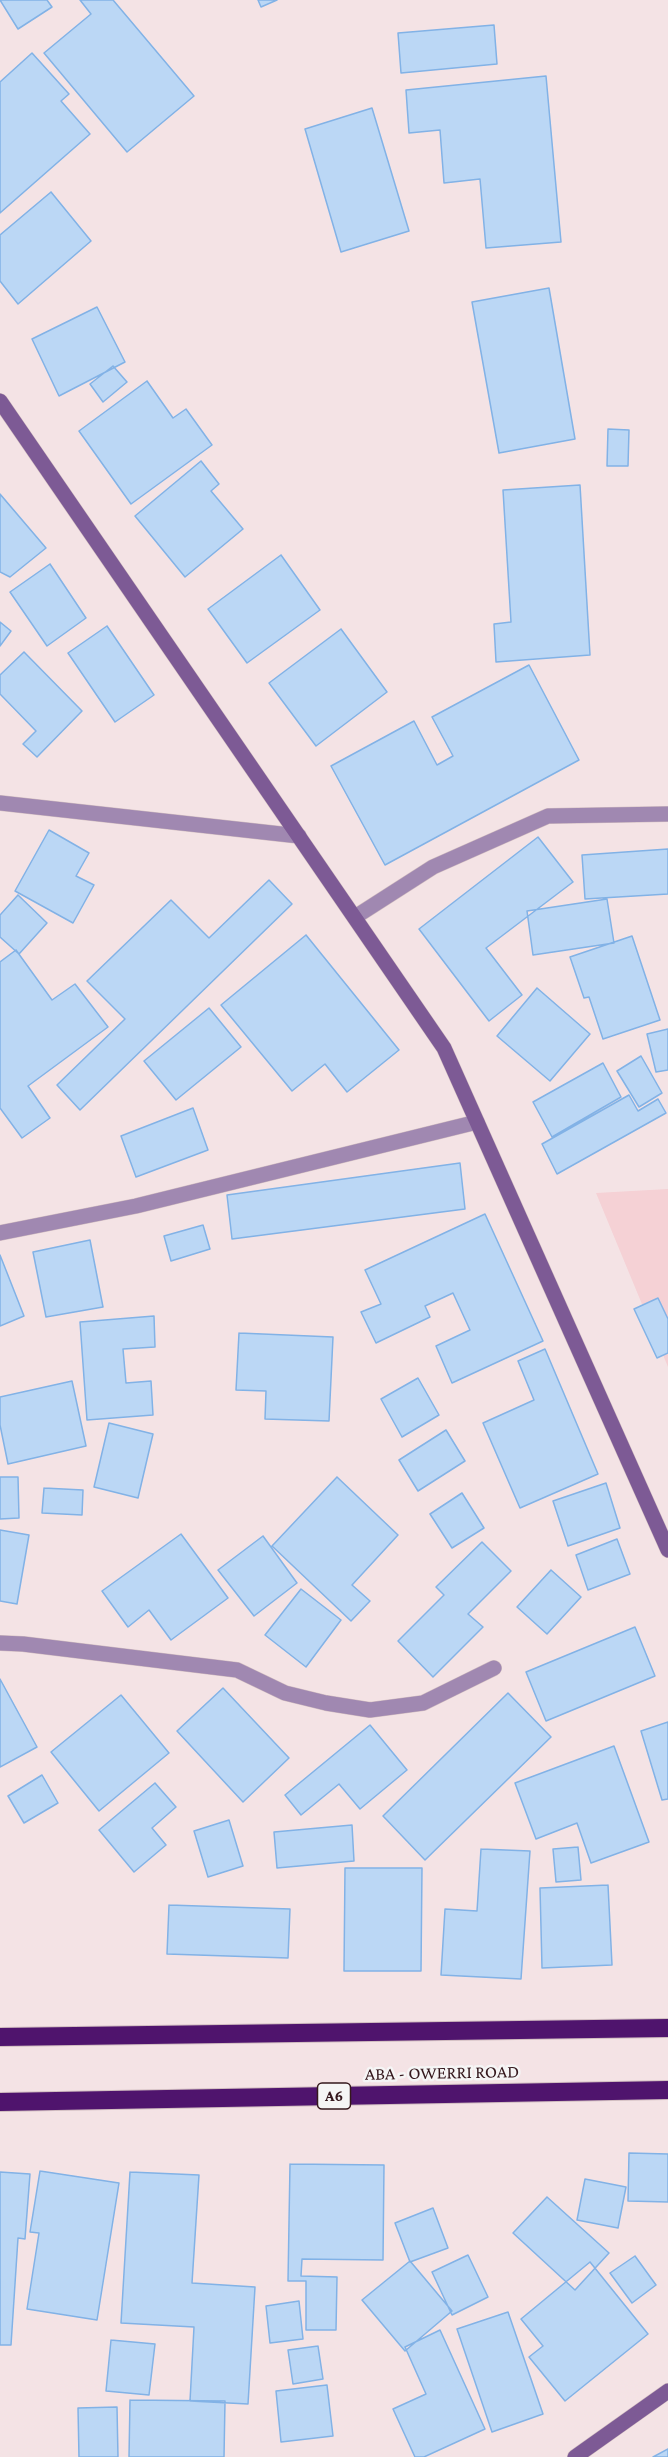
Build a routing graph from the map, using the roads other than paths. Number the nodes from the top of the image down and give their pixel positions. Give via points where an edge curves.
1 (0, 401) edge
2 (0, 803) edge
3 (668, 814) edge
4 (299, 836) junction
5 (355, 917) junction
6 (477, 1122) junction
7 (0, 1233) edge
8 (668, 1550) edge
9 (0, 1643) edge
10 (494, 1668) dead end
11 (668, 2028) edge
12 (0, 2037) edge
13 (668, 2090) edge
14 (0, 2102) edge
15 (668, 2391) edge
16 (575, 2457) edge

1 - 4 street
2 - 4 street
3 - 5 street via 548,816 433,867
4 - 5 street
5 - 6 street via 444,1048
6 - 7 street via 136,1206
6 - 8 street
9 - 10 street via 237,1670 285,1693 369,1710 423,1703
11 - 12 highway
13 - 14 highway, ABA - OWERRI ROAD / A6
15 - 16 street

